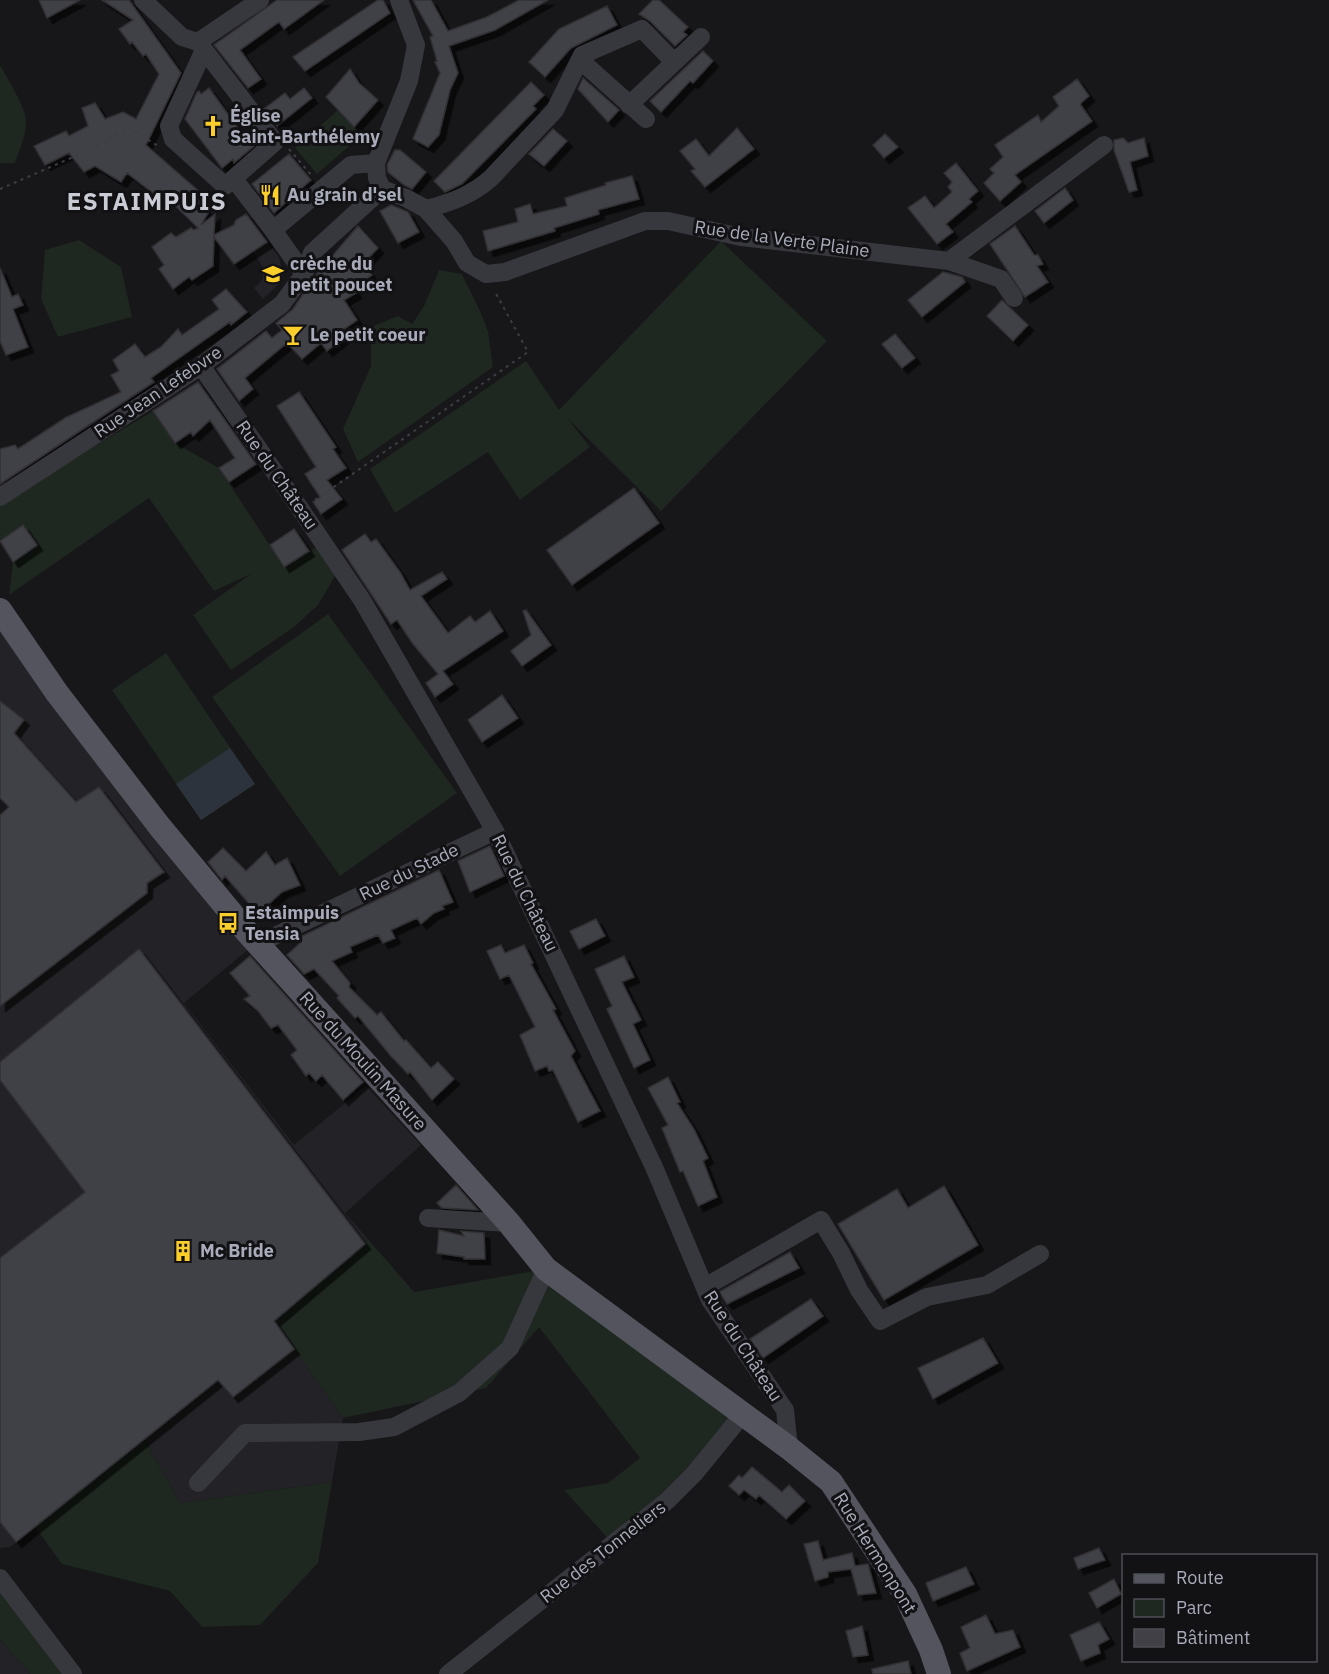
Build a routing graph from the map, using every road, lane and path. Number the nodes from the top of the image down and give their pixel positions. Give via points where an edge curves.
1 (143, 0) edge
2 (260, 0) edge
3 (399, 0) edge
4 (701, 38) dead end
5 (201, 46) junction
6 (580, 60) junction
7 (674, 62) junction
8 (629, 105) junction
9 (646, 119) dead end
10 (173, 139) junction
11 (1104, 145) dead end
12 (376, 163) junction
13 (234, 179) junction
14 (0, 189) edge
15 (382, 189) junction
16 (426, 209) junction
17 (273, 230) junction
18 (949, 261) junction
19 (304, 274) junction
20 (486, 274) junction
21 (1014, 298) dead end
22 (201, 366) junction
23 (0, 497) edge
24 (302, 510) junction
25 (0, 610) edge
26 (495, 831) junction
27 (258, 944) junction
28 (428, 1218) dead end
29 (509, 1223) junction
30 (1040, 1254) dead end
31 (546, 1269) junction
32 (705, 1287) junction
33 (743, 1414) junction
34 (789, 1448) junction
35 (198, 1483) dead end
36 (0, 1578) edge
37 (73, 1674) edge
38 (448, 1674) edge
39 (939, 1674) edge

1 - 5 street via 182,37
2 - 5 street
3 - 12 street via 416,45 409,81
4 - 7 street
5 - 10 street via 169,126
5 - 13 street via 275,142
6 - 7 street via 582,55 642,29
6 - 8 street
6 - 16 street via 555,110 491,178 458,200
7 - 8 street
8 - 9 street
10 - 13 street via 225,186
10 - 14 path via 157,146 129,128
11 - 18 street
12 - 15 street
12 - 17 street via 351,165
13 - 17 street
15 - 16 street
15 - 19 street, Rue Jean Lefebvre via 312,253
16 - 20 street via 467,263
17 - 19 street
18 - 20 street, Rue de la Verte Plaine via 741,237 668,221 645,221 505,272
18 - 21 street, Rue de la Verte Plaine via 1001,279
19 - 22 street, Rue Jean Lefebvre via 282,304
20 - 24 path via 528,352
22 - 23 street, Rue Jean Lefebvre
22 - 24 street, Rue du Château
24 - 26 street, Rue du Château via 362,600
25 - 27 main road, Rue du Moulin Masure via 57,693 160,827
26 - 27 street, Rue du Stade
26 - 32 street, Rue du Château via 654,1167
27 - 29 main road, Rue du Moulin Masure
28 - 29 street
29 - 31 main road, Rue du Moulin Masure
30 - 32 street via 987,1285 927,1297 880,1321 821,1220
31 - 33 main road, Rue du Moulin Masure
31 - 35 street via 510,1348 459,1393 394,1427 359,1432 245,1433
32 - 34 street, Rue du Château via 785,1410
33 - 34 main road, Rue du Moulin Masure
33 - 38 street, Rue des Tonneliers via 667,1501
34 - 39 main road, Rue Hermonpont via 831,1482 905,1594
36 - 37 street

